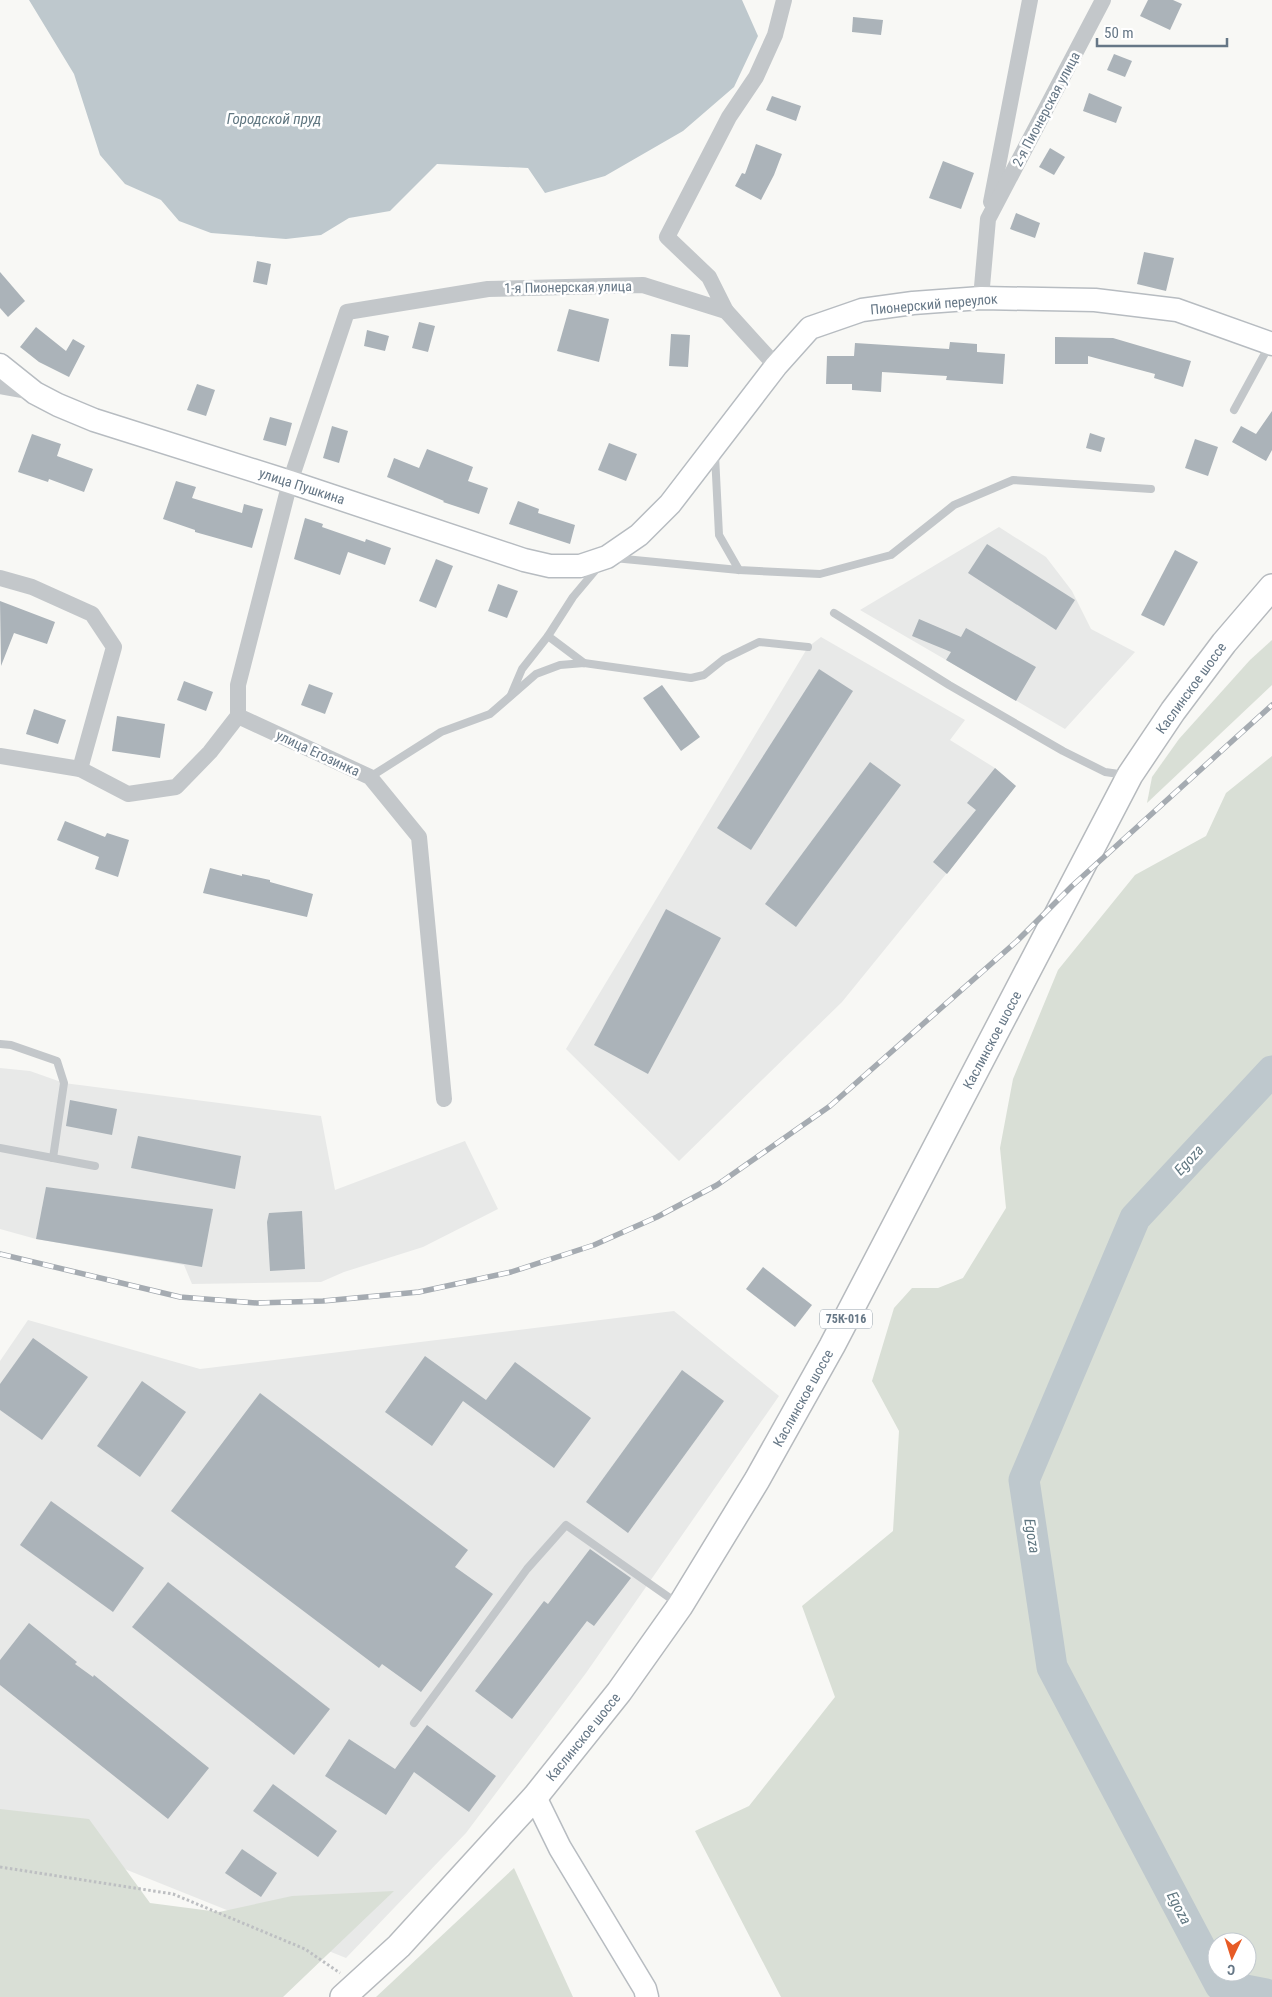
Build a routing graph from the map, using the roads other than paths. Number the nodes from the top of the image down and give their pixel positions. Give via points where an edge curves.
1 (784, 0) edge
2 (1030, 0) edge
3 (1103, 0) edge
4 (988, 219) junction
5 (981, 298) junction
6 (726, 311) junction
7 (1271, 344) edge
8 (0, 365) edge
9 (776, 366) junction
10 (0, 386) edge
11 (34, 393) junction
12 (1234, 410) dead end
13 (715, 444) junction
14 (290, 482) junction
15 (1151, 489) dead end
16 (607, 557) junction
17 (739, 570) junction
18 (0, 578) edge
19 (1272, 587) edge
20 (834, 613) dead end
21 (548, 636) junction
22 (808, 647) dead end
23 (584, 663) junction
24 (510, 696) junction
25 (238, 716) junction
26 (1, 758) edge
27 (80, 769) junction
28 (1130, 775) junction
29 (370, 777) junction
30 (0, 1044) edge
31 (444, 1099) dead end
32 (0, 1148) edge
33 (53, 1158) junction
34 (95, 1166) dead end
35 (680, 1606) junction
36 (414, 1722) dead end
37 (535, 1797) junction
38 (350, 1991) edge
39 (647, 1997) edge

1 - 6 street via 775,35 756,77 728,117 667,237 709,277
2 - 4 street, 2-я Пионерская улица
3 - 4 street, 2-я Пионерская улица
4 - 5 street, 2-я Пионерская улица
5 - 7 street, Пионерский переулок via 1095,300 1177,310
5 - 9 street, Пионерский переулок via 862,310 810,328
6 - 9 street
6 - 14 street, 1-я Пионерская улица via 643,285 488,289 347,312
7 - 12 lane
8 - 11 street
9 - 13 street, Пионерский переулок
10 - 11 street, улица Пушкина
11 - 14 street, улица Пушкина via 94,420
13 - 16 street, Пионерский переулок via 670,504 639,535
13 - 17 lane via 719,535
14 - 16 street, улица Пушкина via 524,560 550,566 580,566
14 - 25 street via 238,685
15 - 17 lane via 1013,480 954,505 891,556 820,574
16 - 17 lane
16 - 21 lane via 573,597
18 - 27 street via 32,587 92,614 114,647
19 - 28 main road, Каслинское шоссе / 75К-016 via 1207,665
20 - 28 lane via 1063,751 1105,772
21 - 23 lane
21 - 24 lane via 522,669
22 - 23 lane via 759,642 724,659 704,675 691,678
23 - 24 lane via 560,665 536,674
24 - 29 lane via 490,714 441,732
25 - 27 street via 210,752 176,787 128,794
25 - 29 street, улица Егозинка
26 - 27 street
28 - 35 main road, Каслинское шоссе / 75К-016 via 832,1346 757,1480
29 - 31 street, улица Егозинка via 419,837
30 - 33 lane via 57,1061 64,1083
32 - 33 lane
33 - 34 lane
35 - 36 lane via 566,1525 527,1569
35 - 37 main road, Каслинское шоссе / 75К-016 via 619,1692
37 - 38 main road, Каслинское шоссе / 75К-016 via 399,1946
37 - 39 street via 560,1848

